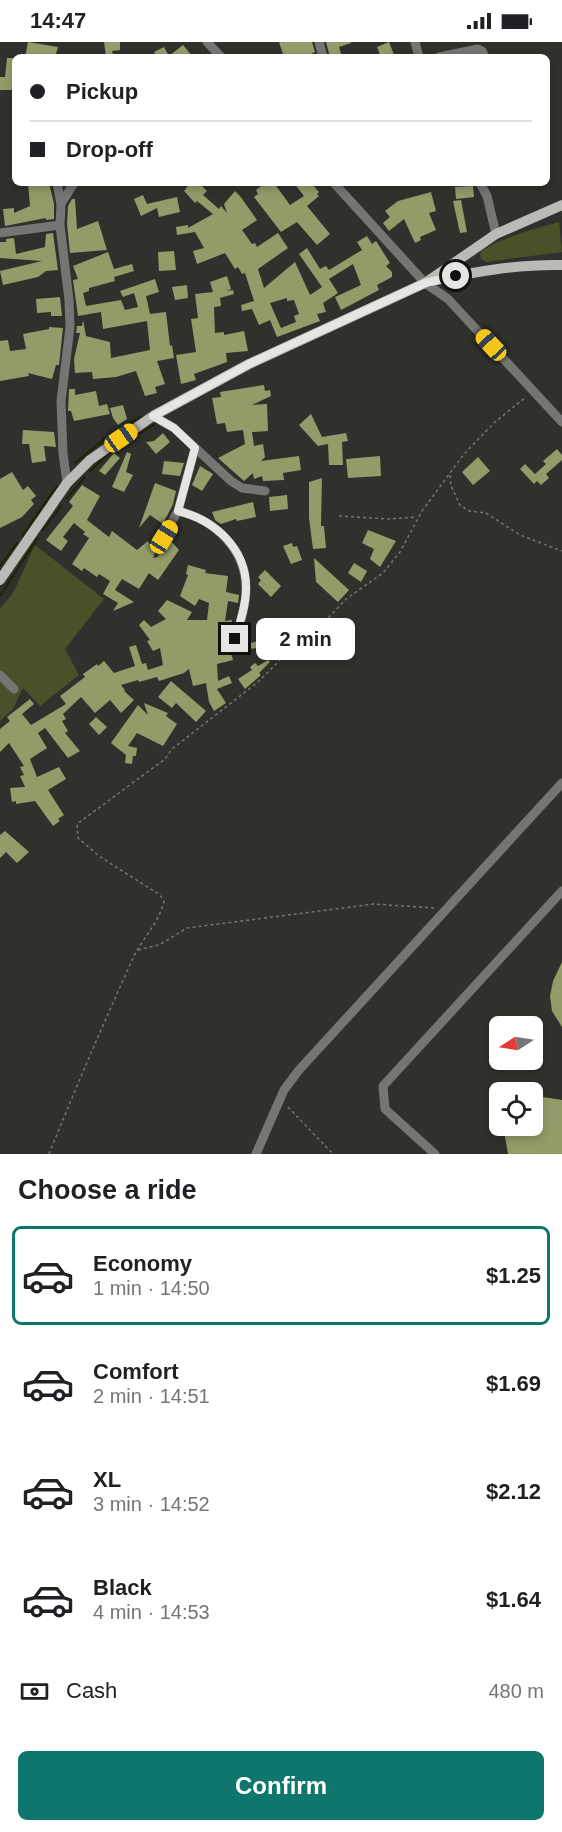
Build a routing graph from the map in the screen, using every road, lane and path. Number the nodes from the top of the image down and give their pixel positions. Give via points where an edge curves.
1 (222, 42) edge
2 (210, 44) edge
3 (456, 54) edge
4 (483, 54) edge
5 (58, 186) edge
6 (72, 186) edge
7 (337, 186) edge
8 (482, 186) edge
9 (61, 204) junction
10 (562, 205) edge
11 (60, 225) junction
12 (0, 233) edge
13 (496, 234) junction
14 (562, 265) edge
15 (425, 283) junction
16 (533, 391) junction
17 (153, 416) junction
18 (562, 422) edge
19 (195, 448) junction
20 (450, 474) junction
21 (67, 483) junction
22 (264, 491) dead end
23 (178, 511) junction
24 (339, 516) dead end
25 (418, 517) junction
26 (157, 547) dead end
27 (562, 551) edge
28 (0, 580) edge
29 (235, 639) dead end
30 (0, 675) edge
31 (14, 689) dead end
32 (562, 783) edge
33 (562, 891) edge
34 (448, 909) junction
35 (137, 950) junction
36 (280, 1100) junction
37 (49, 1154) edge
38 (256, 1154) edge
39 (333, 1154) edge
40 (435, 1154) edge

1 - 2 street
3 - 4 street via 478,50
5 - 9 street
6 - 9 street
7 - 15 street
8 - 13 street
9 - 11 street
10 - 13 main road
11 - 12 street
11 - 21 street via 70,327 61,401
13 - 15 main road
14 - 15 main road via 472,272
15 - 16 street via 448,299
15 - 17 main road via 249,364
16 - 18 street
16 - 20 path via 495,422
17 - 19 street via 174,428
17 - 21 main road via 90,460
19 - 22 street via 231,482
19 - 23 street
20 - 25 path
20 - 27 path via 460,505 469,511 486,513 520,535
21 - 28 main road
23 - 26 street
23 - 29 street via 199,517 221,532 240,555 246,589
24 - 25 path
25 - 35 path via 404,547 383,573 346,599 316,631 172,749 165,759 77,824 78,838 164,900
30 - 31 street
32 - 34 street
33 - 40 street via 383,1086 385,1109
34 - 35 path via 374,904 187,928 159,945
34 - 36 street via 299,1070
35 - 37 path via 86,1060
36 - 38 street
36 - 39 path

